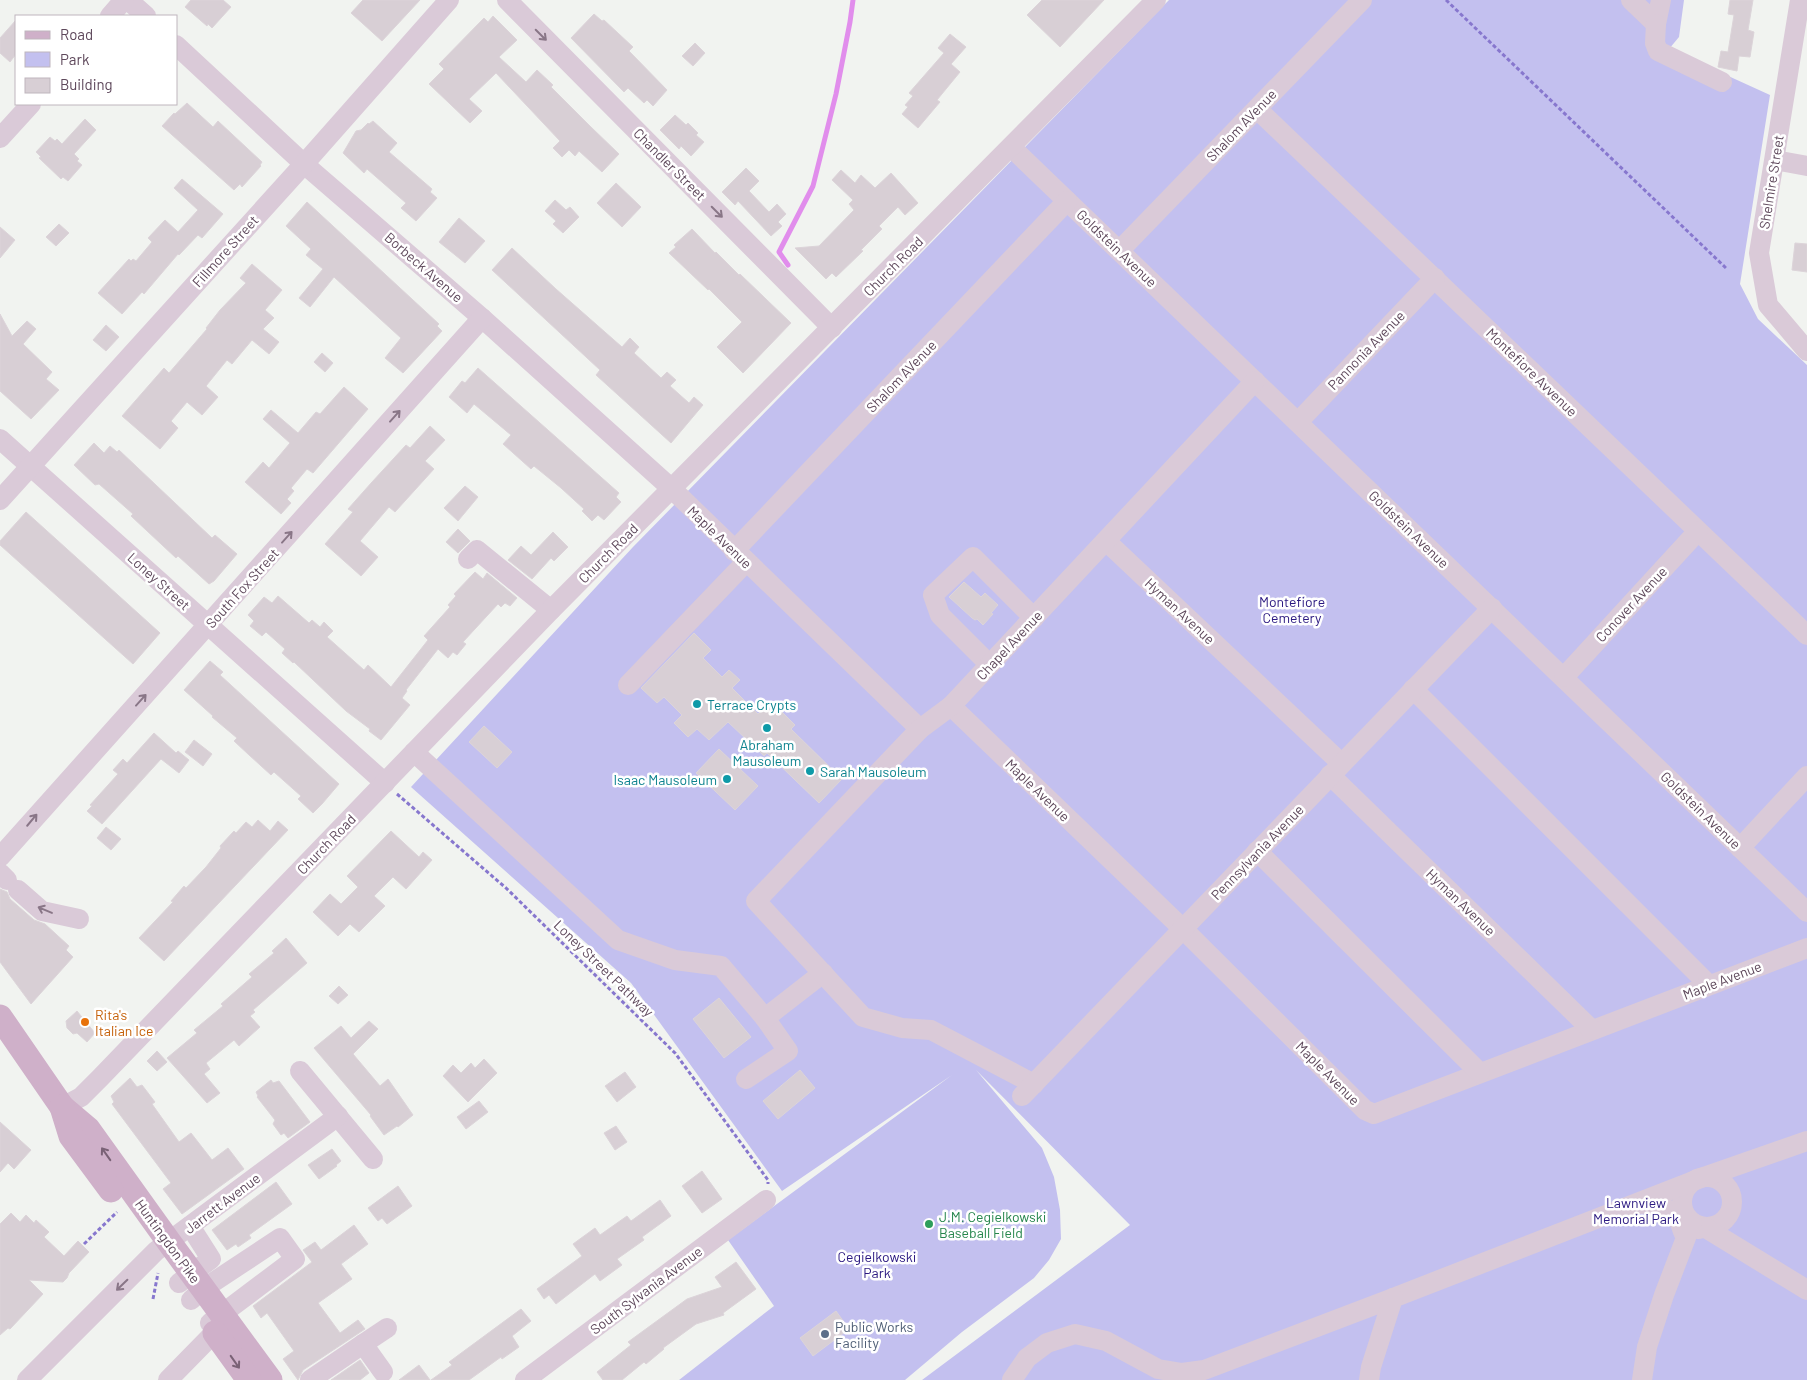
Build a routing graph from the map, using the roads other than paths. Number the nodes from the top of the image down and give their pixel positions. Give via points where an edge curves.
1 (124, 0) edge
2 (128, 0) edge
3 (449, 0) edge
4 (507, 0) edge
5 (1156, 0) edge
6 (1362, 0) edge
7 (1631, 0) edge
8 (1661, 0) edge
9 (1802, 4) edge
10 (111, 15) edge
11 (145, 15) edge
12 (1656, 24) junction
13 (178, 47) edge
14 (1722, 82) dead end
15 (30, 105) edge
16 (1257, 109) junction
17 (0, 138) edge
18 (1011, 147) junction
19 (1775, 160) junction
20 (304, 164) junction
21 (1807, 166) edge
22 (1068, 201) junction
23 (1120, 250) junction
24 (1435, 278) junction
25 (482, 318) junction
26 (832, 328) junction
27 (1807, 351) edge
28 (1255, 381) junction
29 (1298, 422) junction
30 (0, 439) edge
31 (30, 467) junction
32 (672, 489) junction
33 (0, 500) edge
34 (1698, 531) junction
35 (1106, 541) junction
36 (740, 557) junction
37 (468, 559) dead end
38 (1492, 608) junction
39 (551, 610) junction
40 (1034, 618) junction
41 (208, 626) junction
42 (1807, 635) edge
43 (990, 665) junction
44 (1564, 677) junction
45 (628, 685) dead end
46 (1413, 689) junction
47 (951, 706) junction
48 (920, 729) junction
49 (414, 752) junction
50 (1336, 769) junction
51 (1807, 776) edge
52 (385, 782) junction
53 (1740, 848) junction
54 (1257, 851) junction
55 (0, 857) edge
56 (8, 881) edge
57 (1807, 912) edge
58 (79, 919) dead end
59 (1183, 929) junction
60 (1807, 948) edge
61 (823, 973) junction
62 (1709, 986) junction
63 (765, 1018) junction
64 (3, 1028) edge
65 (1592, 1030) junction
66 (300, 1071) dead end
67 (1480, 1073) junction
68 (746, 1079) dead end
69 (62, 1107) junction
70 (338, 1116) junction
71 (1807, 1141) edge
72 (1759, 1157) junction
73 (373, 1159) dead end
74 (1701, 1178) junction
75 (766, 1200) road end
76 (1633, 1204) junction
77 (1732, 1207) junction
78 (1698, 1225) junction
79 (190, 1226) junction
80 (1684, 1242) junction
81 (1740, 1249) junction
82 (161, 1254) junction
83 (191, 1287) junction
84 (1807, 1290) edge
85 (1393, 1298) junction
86 (215, 1324) junction
87 (387, 1328) dead end
88 (363, 1344) junction
89 (381, 1377) edge
90 (27, 1380) edge
91 (168, 1380) edge
92 (248, 1380) edge
93 (270, 1380) edge
94 (310, 1380) edge
95 (525, 1380) edge
96 (1012, 1380) edge
97 (1369, 1380) edge
98 (1642, 1380) edge

1 - 10 street
2 - 11 street
3 - 20 street, Fillmore Street
4 -> 26 street, Chandler Street
5 - 18 street, Church Road
6 - 16 street, Shalom AVenue
7 - 12 street
8 - 12 street
9 - 19 street, Shelmire Street
12 - 14 street via 1658,51
13 - 20 street, Borbeck Avenue
15 - 17 street
16 - 23 street, Shalom AVenue
16 - 24 street, Montefiore Avvenue
18 - 22 street, Goldstein Avenue
18 - 26 street, Church Road
19 - 21 street
19 - 27 street, Shelmire Street via 1759,253 1768,305
20 - 25 street, Borbeck Avenue
20 - 31 street, Fillmore Street
22 - 23 street, Goldstein Avenue
22 - 36 street, Shalom AVenue
23 - 28 street, Goldstein Avenue
24 - 29 street, Pannonia Avenue
24 - 34 street, Montefiore Avvenue
25 - 32 street, Borbeck Avenue
41 -> 25 street, South Fox Street
26 - 32 street, Church Road
28 - 29 street, Goldstein Avenue
28 - 35 street, Chapel Avenue
29 - 38 street, Goldstein Avenue
30 - 31 street, Loney Street
31 - 33 street, Fillmore Street
31 - 41 street, Loney Street
32 - 36 street, Maple Avenue
32 - 39 street, Church Road
34 - 42 street, Montefiore Avvenue
34 - 44 street, Conover Avenue
35 - 40 street, Chapel Avenue
35 - 50 street, Hyman Avenue
36 - 45 street, Shalom AVenue
36 - 48 street, Maple Avenue
37 - 39 street via 477,550
38 - 44 street, Goldstein Avenue
38 - 46 street, Pennsylvania Avenue
39 - 49 street, Church Road
40 - 43 street, Chapel Avenue
40 - 43 street via 973,557 933,595 940,615
41 - 52 street, Loney Street
55 -> 41 street, South Fox Street
43 - 47 street, Chapel Avenue
44 - 53 street, Goldstein Avenue
46 - 50 street, Pennsylvania Avenue
46 - 62 street
47 - 48 street, Chapel Avenue
47 - 59 street, Maple Avenue
48 - 61 street, Chapel Avenue via 756,901
49 - 52 street, Church Road
49 - 63 street via 618,940 675,960 721,966
50 - 54 street, Pennsylvania Avenue
50 - 65 street, Hyman Avenue
51 - 53 street
52 - 69 street, Church Road via 81,1097
53 - 57 street, Goldstein Avenue
54 - 59 street, Pennsylvania Avenue
54 - 67 street
58 -> 56 street via 42,911
59 - 61 street, Pennsylvania Avenue via 1028,1090 931,1030 902,1028 863,1017
59 - 67 street, Maple Avenue via 1365,1110 1374,1114
60 - 62 street, Maple Avenue
61 - 63 street
62 - 65 street, Maple Avenue
63 - 68 street via 788,1051
64 - 69 main road, Huntingdon Pike
65 - 67 street, Maple Avenue
66 - 70 street
69 - 82 main road, Huntingdon Pike via 71,1136
70 - 73 street
70 - 79 street, Jarrett Avenue
71 - 72 street
72 - 74 street
72 - 77 street via 1742,1174
74 - 76 street
74 - 77 street via 1718,1179 1724,1184 1732,1197
74 - 78 street via 1687,1188 1682,1204 1684,1212
75 - 95 street, South Sylvania Avenue
76 - 80 street via 1652,1202 1670,1211 1681,1223
76 - 85 street
77 - 78 street via 1720,1224 1713,1227
77 - 81 street via 1734,1236
78 - 80 street
78 - 81 street
79 - 82 street, Jarrett Avenue
79 - 83 street via 211,1259
80 - 98 street via 1647,1347
81 - 84 street
82 - 83 main road, Huntingdon Pike
82 -> 90 street, Jarrett Avenue
83 - 86 main road, Huntingdon Pike
83 - 86 street via 280,1238 296,1260
85 - 96 street via 1204,1370 1182,1373 1158,1369 1106,1341 1075,1334 1047,1343 1026,1358
85 - 97 street
86 - 91 street
86 -> 92 main road, Huntingdon Pike
86 - 93 main road, Huntingdon Pike
87 - 88 street
88 - 89 street
88 - 94 street

